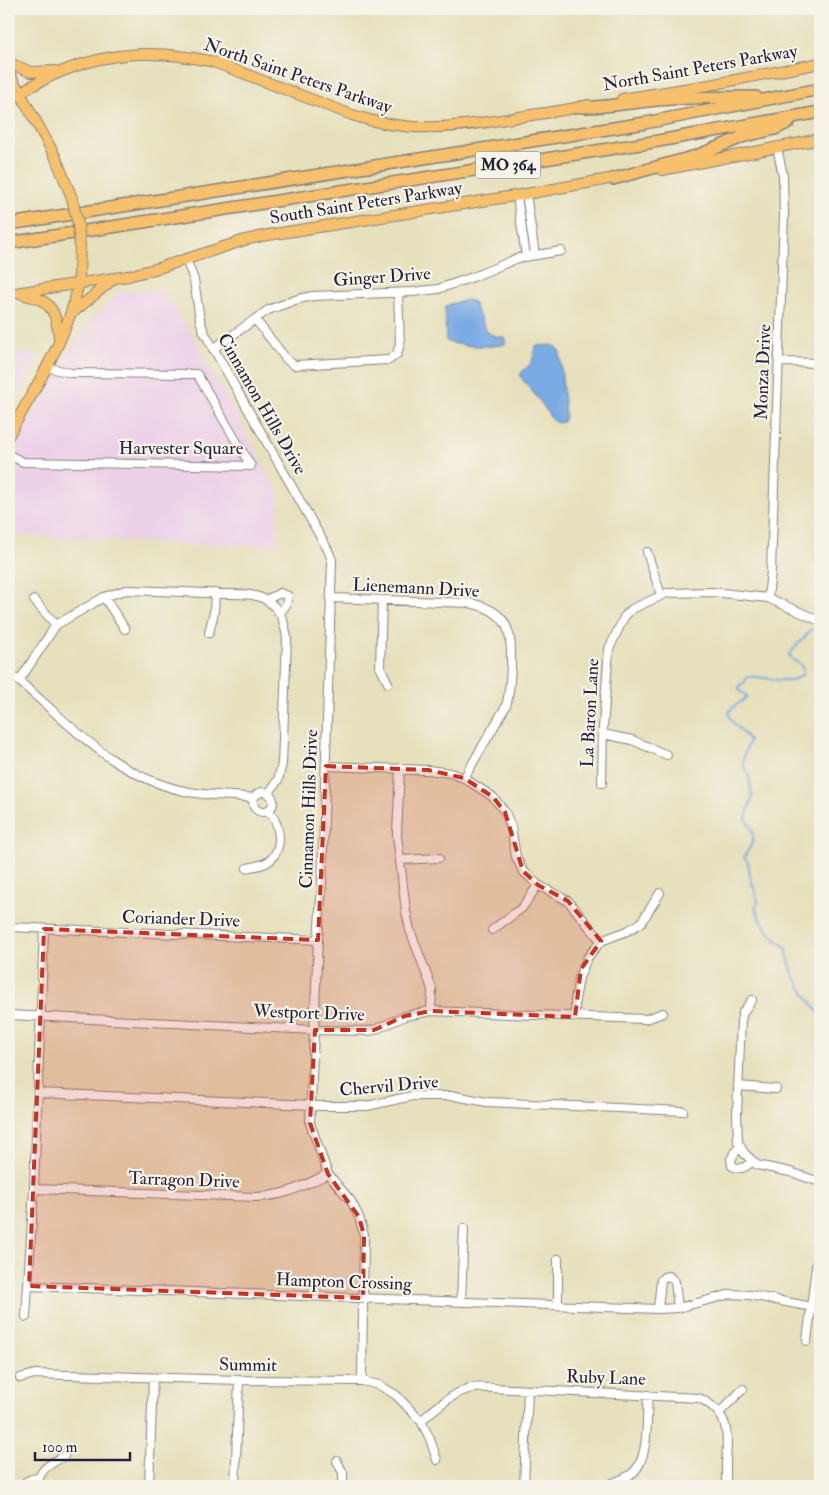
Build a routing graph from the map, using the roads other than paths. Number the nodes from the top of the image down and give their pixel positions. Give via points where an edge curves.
1 (9, 63) edge
2 (820, 63) edge
3 (62, 71) junction
4 (9, 73) edge
5 (820, 89) edge
6 (19, 93) junction
7 (780, 97) junction
8 (9, 99) edge
9 (582, 107) junction
10 (820, 112) edge
11 (798, 117) junction
12 (820, 139) edge
13 (777, 147) junction
14 (613, 178) junction
15 (522, 195) junction
16 (9, 224) edge
17 (41, 238) junction
18 (9, 243) edge
19 (9, 250) edge
20 (561, 251) dead end
21 (530, 255) junction
22 (186, 259) junction
23 (114, 279) junction
24 (78, 284) junction
25 (398, 293) junction
26 (11, 294) edge
27 (70, 316) junction
28 (256, 319) junction
29 (60, 342) junction
30 (213, 349) junction
31 (779, 362) junction
32 (820, 363) edge
33 (46, 367) junction
34 (9, 435) edge
35 (9, 455) edge
36 (648, 552) dead end
37 (215, 593) junction
38 (661, 595) junction
39 (104, 597) junction
40 (331, 598) junction
41 (768, 598) junction
42 (34, 600) dead end
43 (266, 600) junction
44 (382, 600) junction
45 (280, 613) junction
46 (820, 621) edge
47 (56, 625) junction
48 (124, 630) dead end
49 (209, 634) dead end
50 (9, 675) edge
51 (20, 681) junction
52 (388, 683) dead end
53 (603, 734) junction
54 (667, 755) dead end
55 (326, 766) junction
56 (400, 768) junction
57 (464, 778) junction
58 (602, 783) dead end
59 (269, 793) junction
60 (254, 798) junction
61 (268, 810) junction
62 (439, 858) dead end
63 (400, 860) junction
64 (247, 868) dead end
65 (538, 885) junction
66 (660, 893) dead end
67 (9, 927) edge
68 (44, 929) junction
69 (492, 930) dead end
70 (318, 940) junction
71 (601, 940) junction
72 (752, 1000) dead end
73 (431, 1011) junction
74 (663, 1013) dead end
75 (9, 1015) edge
76 (40, 1016) junction
77 (575, 1017) junction
78 (315, 1030) junction
79 (738, 1086) junction
80 (776, 1089) dead end
81 (38, 1093) junction
82 (311, 1103) junction
83 (683, 1111) dead end
84 (740, 1145) junction
85 (752, 1162) junction
86 (328, 1174) junction
87 (820, 1182) edge
88 (34, 1189) junction
89 (464, 1228) dead end
90 (820, 1252) edge
91 (558, 1259) dead end
92 (29, 1286) junction
93 (363, 1298) junction
94 (461, 1302) junction
95 (558, 1305) junction
96 (812, 1307) junction
97 (678, 1308) junction
98 (658, 1309) junction
99 (26, 1317) dead end
100 (807, 1341) dead end
101 (20, 1378) dead end
102 (153, 1378) junction
103 (239, 1380) junction
104 (362, 1381) junction
105 (743, 1389) dead end
106 (528, 1390) junction
107 (648, 1395) junction
108 (719, 1413) junction
109 (421, 1421) junction
110 (64, 1456) dead end
111 (437, 1460) dead end
112 (337, 1462) dead end
113 (38, 1482) edge
114 (22, 1486) edge
115 (149, 1486) edge
116 (235, 1486) edge
117 (343, 1486) edge
118 (524, 1486) edge
119 (605, 1486) edge
120 (727, 1486) edge

1 - 3 main road via 31,72
2 - 9 main road, North Saint Peters Parkway
3 - 6 main road, North Saint Peters Parkway
3 - 9 main road, North Saint Peters Parkway via 120,55 156,53 191,57 236,69 368,120 414,128 448,128
4 - 6 main road
5 - 7 highway, MO 364
6 - 8 main road, North Saint Peters Parkway
6 - 24 main road, bridge via 55,156 72,198 80,247
7 - 9 highway via 649,100 600,108
7 - 16 highway, MO 364 via 626,126
10 - 11 highway, MO 364
11 - 14 highway via 775,129 744,136 696,156
11 - 17 highway, MO 364
12 - 13 main road, South Saint Peters Parkway
13 - 14 main road, South Saint Peters Parkway
13 - 31 street, Monza Drive via 783,176 784,214
14 - 15 main road, South Saint Peters Parkway
15 - 21 street
15 - 22 main road, South Saint Peters Parkway via 262,236
17 - 18 highway, MO 364
17 - 19 highway
20 - 21 street, Ginger Drive
21 - 25 street, Ginger Drive via 450,286
22 - 23 main road, South Saint Peters Parkway
22 - 30 street, Cinnamon Hills Drive via 194,280 200,320
23 - 24 main road, South Saint Peters Parkway
23 - 27 main road
24 - 26 main road, South Saint Peters Parkway
24 - 27 main road
25 - 28 street, Ginger Drive via 305,298 274,307
25 - 28 street via 400,344 397,354 389,360 294,365
26 - 29 main road via 36,297 48,304 58,324
27 - 29 main road
28 - 30 street, Ginger Drive
29 - 33 main road
30 - 40 street, Cinnamon Hills Drive via 328,550 332,560
31 - 32 street
31 - 41 street, Monza Drive
33 - 34 main road
33 - 35 street, Harvester Square via 71,373 197,374 251,466 23,462
36 - 38 street
37 - 39 street via 126,590
37 - 43 street via 248,595
37 - 49 street
38 - 41 street, La Baron Lane via 713,592
38 - 53 street, La Baron Lane via 632,608 624,617 609,649
39 - 47 street
39 - 48 street
40 - 44 street, Lienemann Drive
40 - 55 street, Cinnamon Hills Drive
41 - 46 street, La Baron Lane
42 - 47 street
43 - 45 street
43 - 45 street via 280,593 288,596
44 - 52 street via 380,667
44 - 57 street, Lienemann Drive via 487,606 499,615 510,633 512,646 506,706
45 - 59 street via 287,639 282,764 278,780
47 - 51 street
50 - 51 street
51 - 60 street via 86,741 152,785
53 - 54 street via 632,740
53 - 58 street, La Baron Lane
55 - 56 street
55 - 70 street, Cinnamon Hills Drive
56 - 57 street via 450,773
56 - 63 street via 397,835
57 - 65 street via 493,798 505,812 516,857
59 - 60 street via 261,792
59 - 61 street via 273,803
60 - 61 street via 253,805 258,810
61 - 64 street via 279,828 278,844 273,857
62 - 63 street
63 - 73 street via 410,930 432,989
65 - 69 street via 522,908
65 - 71 street via 568,901
66 - 71 street via 641,923
67 - 68 street, Coriander Drive
68 - 70 street, Coriander Drive
68 - 76 street
70 - 78 street, Cinnamon Hills Drive
71 - 77 street via 581,969
72 - 79 street via 742,1021
73 - 77 street, Westport Drive
73 - 78 street, Westport Drive via 405,1016 374,1030
74 - 77 street, Westport Drive via 646,1019
75 - 76 street, Westport Drive
76 - 78 street, Westport Drive
76 - 81 street
78 - 82 street, Cinnamon Hills Drive
79 - 80 street
79 - 84 street via 736,1130
81 - 82 street, Chervil Drive
81 - 88 street
82 - 83 street, Chervil Drive via 367,1106 412,1096 455,1096 487,1102
82 - 86 street, Cinnamon Hills Drive via 310,1123
84 - 85 street
84 - 85 street via 731,1159 732,1166 743,1169
85 - 87 street
86 - 88 street, Tarragon Drive via 288,1193 263,1197
86 - 93 street, Cinnamon Hills Drive via 351,1201 359,1217 364,1235
88 - 92 street
89 - 94 street
90 - 96 street
91 - 95 street
92 - 93 street, Hampton Crossing
92 - 99 street
93 - 94 street, Hampton Crossing
93 - 104 street, Cinnamon Hills Drive
94 - 95 street, Hampton Crossing
95 - 98 street, Hampton Crossing
96 - 97 street, Hampton Crossing via 731,1294
96 - 100 street
97 - 98 street, Hampton Crossing
97 - 98 street via 675,1282 669,1276 661,1280
101 - 102 street, Summit via 35,1374
102 - 103 street, Summit
102 - 115 street
103 - 104 street, Summit
103 - 116 street
104 - 109 street, Summit via 387,1389
105 - 108 street
106 - 107 street, Ruby Lane
106 - 109 street, Ruby Lane via 470,1388
106 - 118 street
107 - 108 street, Ruby Lane via 699,1398
107 - 119 street via 642,1460 627,1477
108 - 120 street via 727,1428
109 - 111 street, Summit
110 - 113 street via 45,1467
112 - 117 street via 343,1473
113 - 114 street via 30,1479

